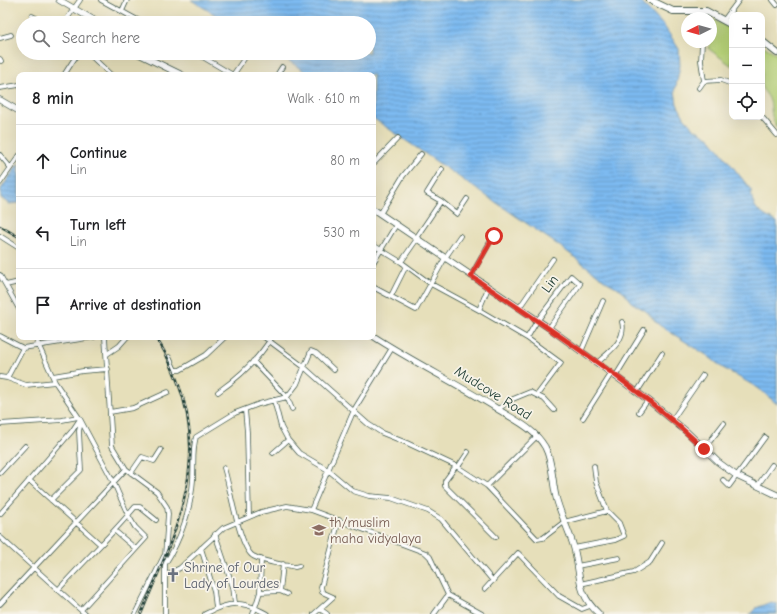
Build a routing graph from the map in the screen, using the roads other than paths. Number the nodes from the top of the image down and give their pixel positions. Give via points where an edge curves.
1 (59, 0) edge
2 (80, 0) edge
3 (103, 0) edge
4 (128, 0) edge
5 (650, 0) edge
6 (739, 0) edge
7 (773, 0) edge
8 (777, 5) edge
9 (75, 8) junction
10 (122, 11) junction
11 (686, 12) edge
12 (69, 16) edge
13 (88, 16) edge
14 (131, 16) edge
15 (717, 18) edge
16 (724, 20) junction
17 (729, 23) edge
18 (11, 34) dead end
19 (0, 38) edge
20 (765, 43) edge
21 (702, 48) edge
22 (777, 53) edge
23 (74, 60) edge
24 (95, 60) edge
25 (150, 60) edge
26 (208, 60) edge
27 (243, 60) edge
28 (282, 67) dead end
29 (66, 72) edge
30 (107, 72) edge
31 (173, 72) edge
32 (228, 72) edge
33 (235, 72) edge
34 (279, 72) edge
35 (704, 81) junction
36 (729, 83) edge
37 (16, 85) edge
38 (0, 88) edge
39 (699, 88) dead end
40 (0, 100) edge
41 (16, 109) edge
42 (764, 120) edge
43 (777, 135) edge
44 (398, 138) dead end
45 (421, 154) dead end
46 (0, 155) edge
47 (16, 159) edge
48 (376, 161) edge
49 (10, 166) junction
50 (442, 169) dead end
51 (0, 183) edge
52 (467, 199) dead end
53 (441, 202) junction
54 (376, 211) edge
55 (380, 214) junction
56 (396, 225) junction
57 (495, 233) dead end
58 (0, 236) edge
59 (460, 236) dead end
60 (417, 239) junction
61 (16, 246) edge
62 (376, 247) edge
63 (382, 250) junction
64 (445, 258) junction
65 (376, 259) edge
66 (553, 259) dead end
67 (402, 262) junction
68 (406, 266) junction
69 (0, 275) edge
70 (471, 276) junction
71 (16, 283) edge
72 (431, 284) junction
73 (6, 285) junction
74 (376, 288) edge
75 (488, 288) junction
76 (391, 296) junction
77 (603, 301) dead end
78 (16, 303) edge
79 (518, 308) junction
80 (479, 310) junction
81 (537, 321) junction
82 (622, 322) dead end
83 (549, 328) junction
84 (644, 330) dead end
85 (0, 336) edge
86 (376, 338) edge
87 (527, 338) junction
88 (36, 340) edge
89 (73, 340) edge
90 (105, 340) edge
91 (124, 340) edge
92 (222, 340) edge
93 (270, 340) edge
94 (272, 340) edge
95 (39, 345) junction
96 (23, 348) junction
97 (392, 348) junction
98 (581, 352) junction
99 (662, 353) dead end
100 (107, 354) junction
101 (169, 357) dead end
102 (253, 361) junction
103 (597, 364) junction
104 (304, 367) junction
105 (108, 369) junction
106 (334, 370) dead end
107 (613, 375) junction
108 (703, 375) dead end
109 (53, 376) junction
110 (0, 377) edge
111 (8, 378) junction
112 (55, 382) junction
113 (168, 392) dead end
114 (218, 392) dead end
115 (637, 392) junction
116 (537, 395) junction
117 (287, 397) junction
118 (274, 400) junction
119 (648, 400) junction
120 (292, 409) dead end
121 (245, 410) junction
122 (354, 410) junction
123 (498, 410) junction
124 (554, 410) dead end
125 (110, 412) junction
126 (639, 412) dead end
127 (583, 418) dead end
128 (80, 419) junction
129 (672, 420) junction
130 (724, 423) dead end
131 (0, 424) edge
132 (537, 436) junction
133 (765, 437) dead end
134 (288, 440) junction
135 (25, 446) dead end
136 (704, 449) junction
137 (162, 450) dead end
138 (468, 452) dead end
139 (273, 453) dead end
140 (772, 465) dead end
141 (594, 466) dead end
142 (457, 467) junction
143 (126, 468) junction
144 (224, 468) dead end
145 (328, 470) junction
146 (0, 473) edge
147 (131, 473) junction
148 (737, 476) junction
149 (29, 480) junction
150 (723, 480) dead end
151 (113, 481) junction
152 (758, 485) junction
153 (487, 486) junction
154 (777, 495) edge
155 (51, 500) junction
156 (311, 510) junction
157 (607, 511) junction
158 (0, 514) edge
159 (128, 515) junction
160 (249, 516) junction
161 (156, 520) dead end
162 (339, 520) junction
163 (237, 521) junction
164 (75, 522) junction
165 (564, 522) junction
166 (115, 530) junction
167 (215, 534) junction
168 (0, 537) edge
169 (496, 537) dead end
170 (662, 543) dead end
171 (100, 544) junction
172 (201, 548) junction
173 (574, 548) junction
174 (136, 549) junction
175 (165, 556) junction
176 (619, 558) dead end
177 (260, 559) junction
178 (165, 564) junction
179 (283, 564) junction
180 (299, 566) dead end
181 (576, 566) junction
182 (34, 568) junction
183 (166, 575) junction
184 (493, 581) junction
185 (580, 584) junction
186 (485, 589) dead end
187 (58, 590) junction
188 (280, 591) junction
189 (260, 592) junction
190 (286, 594) dead end
191 (448, 595) junction
192 (235, 603) junction
193 (0, 604) edge
194 (590, 606) junction
195 (216, 608) junction
196 (256, 608) junction
197 (320, 609) junction
198 (81, 610) junction
199 (85, 614) edge
200 (135, 614) edge
201 (165, 614) edge
202 (205, 614) edge
203 (253, 614) edge
204 (267, 614) edge
205 (314, 614) edge
206 (326, 614) edge
207 (434, 614) edge
208 (482, 614) edge
209 (599, 614) edge

1 - 9 street
2 - 9 street
3 - 10 street
4 - 10 street
5 - 11 main road via 672,10
6 - 16 street
7 - 8 street
9 - 12 street
9 - 13 street
10 - 14 street
15 - 16 main road
16 - 17 main road
18 - 19 street
20 - 22 main road
21 - 35 street
23 - 29 street
24 - 30 street
25 - 31 street
26 - 32 street
27 - 33 street
28 - 34 street
35 - 36 street via 721,80
35 - 39 street
37 - 38 street
40 - 41 street
42 - 43 street
44 - 48 street
45 - 55 street via 403,176
46 - 49 street
47 - 49 street
49 - 51 street
50 - 53 street via 428,193
52 - 53 street via 457,214
53 - 60 street
54 - 55 street
55 - 56 street
56 - 60 street
56 - 63 street
57 - 70 street
58 - 61 street
59 - 64 street
60 - 64 street
60 - 67 street
62 - 63 street
63 - 65 street
63 - 67 street
64 - 70 street
64 - 72 street
66 - 79 street, Lin
67 - 68 street
68 - 72 street
68 - 76 street
69 - 73 street
70 - 75 street
71 - 73 street
72 - 76 street via 416,310
72 - 80 street
73 - 78 street
74 - 76 street
75 - 79 street
75 - 80 street
77 - 98 street
79 - 81 street
80 - 87 street
81 - 83 street
81 - 83 street, Lin via 571,276 580,284
81 - 87 street, Lin
82 - 103 street via 622,336 614,348
83 - 98 street
84 - 107 street
85 - 96 street
86 - 97 street, Mudcove Road
87 - 116 street via 561,363
88 - 95 street
89 - 95 street
90 - 100 street
91 - 100 street
92 - 101 street via 206,356 181,370 175,370
93 - 102 street
94 - 104 street
95 - 96 street
95 - 109 street
96 - 111 street
97 - 122 street
97 - 123 street, Mudcove Road
98 - 103 street
99 - 115 street
100 - 105 street
102 - 114 street
102 - 117 street
103 - 107 street
104 - 106 street via 313,351
104 - 117 street via 297,384
104 - 122 street
105 - 109 street via 84,370
105 - 125 street
107 - 115 street
107 - 127 street
108 - 129 street
109 - 112 street
110 - 111 street
111 - 112 street via 26,385
112 - 128 street
113 - 125 street via 133,408
115 - 119 street
116 - 123 street via 530,392 513,399
116 - 124 street
117 - 118 street
117 - 120 street
118 - 121 street
118 - 134 street via 275,409
119 - 126 street
119 - 129 street
121 - 160 street
121 - 178 street via 220,421 196,437 191,497 181,531
122 - 142 street via 382,433
122 - 145 street
123 - 132 street, Mudcove Road via 528,426
125 - 143 street via 112,446
128 - 131 street
128 - 149 street
128 - 151 street
128 - 155 street via 81,470
129 - 136 street
130 - 136 street
132 - 153 street
132 - 165 street, Mudcove Road via 545,448
133 - 148 street
134 - 139 street
134 - 145 street via 299,453
135 - 146 street
136 - 148 street
137 - 147 street via 154,461 142,457
138 - 142 street
140 - 152 street
141 - 157 street via 598,489
142 - 153 street
142 - 169 street via 445,481 446,486
143 - 147 street
143 - 151 street
144 - 163 street
145 - 156 street
145 - 184 street via 353,491 369,496 391,498 428,511 442,519
147 - 175 street via 157,492 167,507 169,520
148 - 150 street via 729,486
148 - 152 street
149 - 155 street
149 - 158 street
151 - 159 street
151 - 164 street
152 - 154 street
153 - 165 street via 537,539 543,538
155 - 164 street
156 - 160 street via 287,506
156 - 162 street
157 - 165 street
157 - 173 street via 619,523 624,536
159 - 161 street via 137,506
159 - 166 street
159 - 174 street via 146,538
160 - 163 street
162 - 191 street via 426,553
162 - 197 street via 321,587 322,592 333,597
163 - 167 street
163 - 177 street via 249,551
164 - 171 street
164 - 182 street
165 - 173 street, Mudcove Road
166 - 171 street
166 - 174 street
167 - 172 street
167 - 192 street via 233,587
168 - 182 street
170 - 185 street via 650,562 634,572
171 - 187 street
172 - 183 street via 180,568
172 - 195 street via 214,591
173 - 181 street, Mudcove Road
174 - 198 street
175 - 178 street
175 - 200 street
176 - 181 street
177 - 179 street
177 - 189 street
178 - 183 street
179 - 180 street
179 - 188 street
181 - 185 street, Mudcove Road
182 - 187 street
182 - 193 street
183 - 201 street
184 - 186 street
184 - 194 street via 518,553 559,596 582,609
185 - 194 street, Mudcove Road
187 - 198 street
188 - 189 street
188 - 190 street
189 - 196 street
191 - 207 street
191 - 208 street
192 - 195 street
192 - 196 street
194 - 209 street, Mudcove Road
195 - 202 street
196 - 203 street
196 - 204 street
197 - 205 street
197 - 206 street
198 - 199 street

